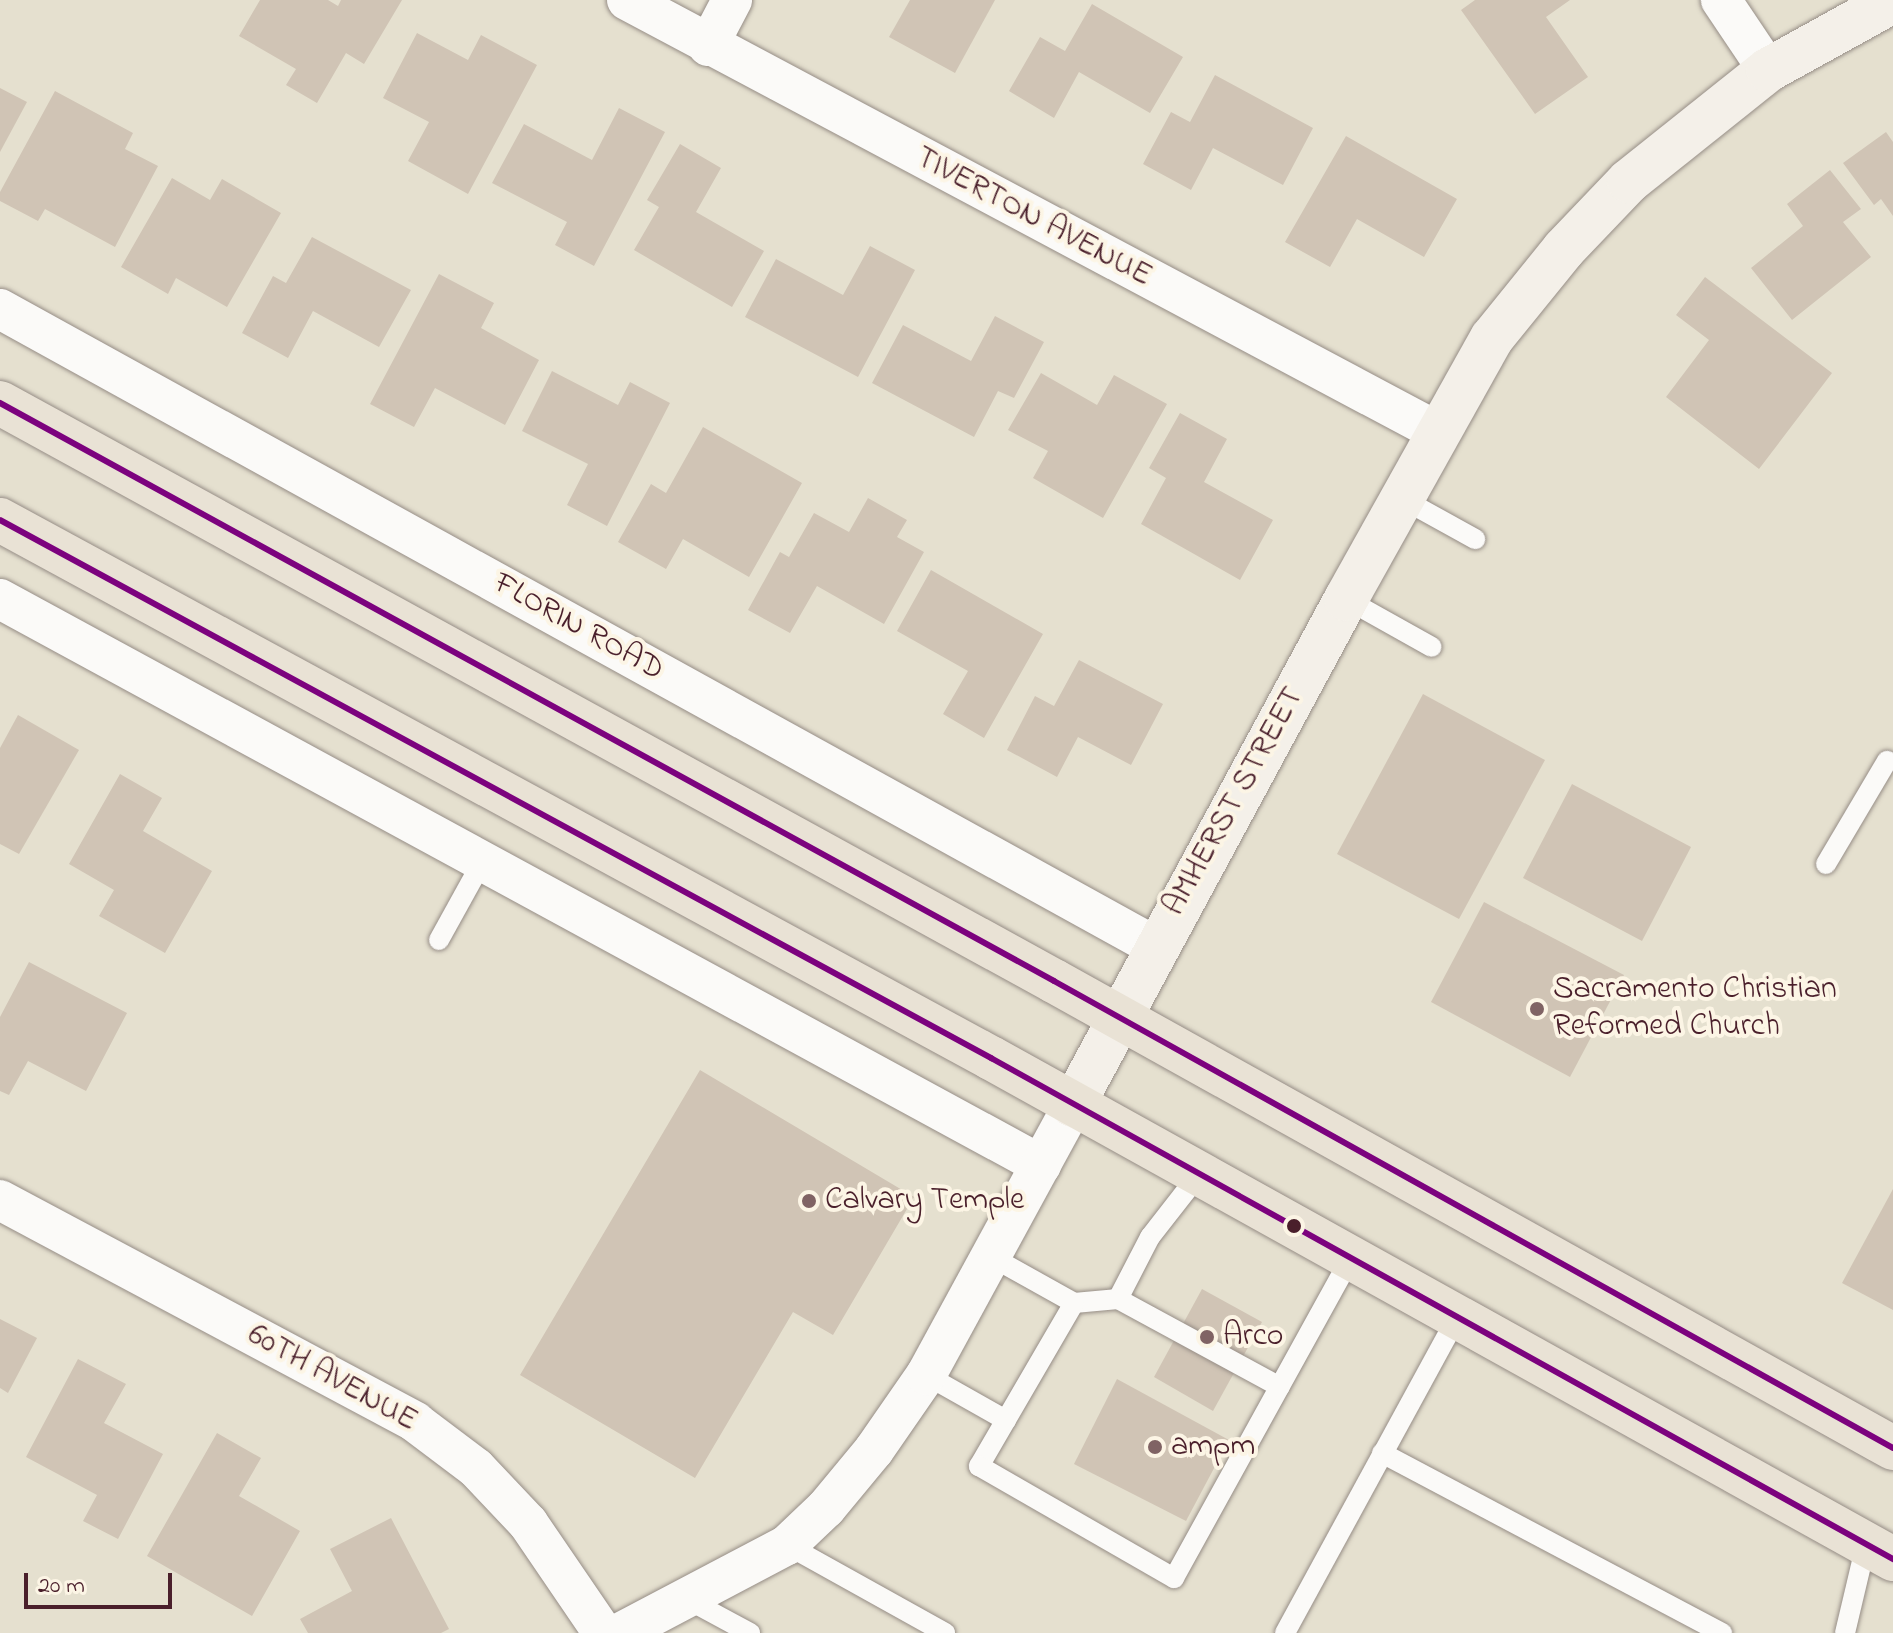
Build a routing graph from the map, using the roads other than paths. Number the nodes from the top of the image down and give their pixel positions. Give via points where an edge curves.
1 (627, 0) edge
2 (732, 0) edge
3 (1721, 0) edge
4 (1893, 1) edge
5 (708, 46) junction
6 (1768, 70) junction
7 (0, 309) edge
8 (0, 403) edge
9 (1440, 433) junction
10 (1401, 498) junction
11 (0, 520) edge
12 (1475, 539) dead end
13 (0, 599) edge
14 (1346, 599) junction
15 (1432, 647) dead end
16 (1887, 761) dead end
17 (482, 862) junction
18 (1826, 864) dead end
19 (439, 940) dead end
20 (1156, 947) junction
21 (1121, 1019) junction
22 (1073, 1105) junction
23 (1041, 1165) junction
24 (1200, 1173) junction
25 (0, 1200) edge
26 (990, 1256) junction
27 (1351, 1258) junction
28 (1118, 1299) junction
29 (1074, 1303) junction
30 (1457, 1317) junction
31 (926, 1375) junction
32 (1280, 1387) junction
33 (1006, 1420) junction
34 (1893, 1448) edge
35 (1382, 1453) junction
36 (787, 1545) junction
37 (1880, 1552) edge
38 (685, 1598) junction
39 (603, 1633) edge
40 (620, 1633) edge
41 (750, 1633) edge
42 (945, 1633) edge
43 (1285, 1633) edge
44 (1722, 1633) edge
45 (1845, 1633) edge

1 - 5 street, TIVERTON AVENUE
2 - 5 street
3 - 6 street
4 - 6 street, AMHERST STREET
5 - 9 street, TIVERTON AVENUE
6 - 9 street, AMHERST STREET via 1629,181 1564,249 1492,338
7 - 20 street, FLORIN ROAD
8 - 21 main road
9 - 10 street, AMHERST STREET
10 - 12 lane
10 - 14 street, AMHERST STREET
11 - 22 main road
13 - 17 street
14 - 15 lane
14 - 20 street, AMHERST STREET
16 - 18 lane
17 - 19 lane
17 - 23 street
20 - 21 street, AMHERST STREET
21 - 22 street, AMHERST STREET
21 - 34 main road
22 - 23 street, AMHERST STREET
22 - 24 main road
23 - 26 street, AMHERST STREET
24 - 27 main road
24 - 28 lane via 1150,1237
25 - 39 street, 60TH AVENUE via 415,1422 476,1468 528,1523
26 - 29 lane
26 - 31 street, AMHERST STREET
27 - 30 main road
27 - 32 lane
28 - 29 lane
28 - 32 lane
29 - 33 lane
30 - 35 lane
30 - 37 main road
31 - 33 lane
31 - 36 street, AMHERST STREET via 874,1450
32 - 33 lane via 1174,1578 979,1466
35 - 43 lane
35 - 44 lane
36 - 38 street, AMHERST STREET
36 - 42 lane
37 - 45 lane
38 - 40 street, AMHERST STREET
38 - 41 lane

